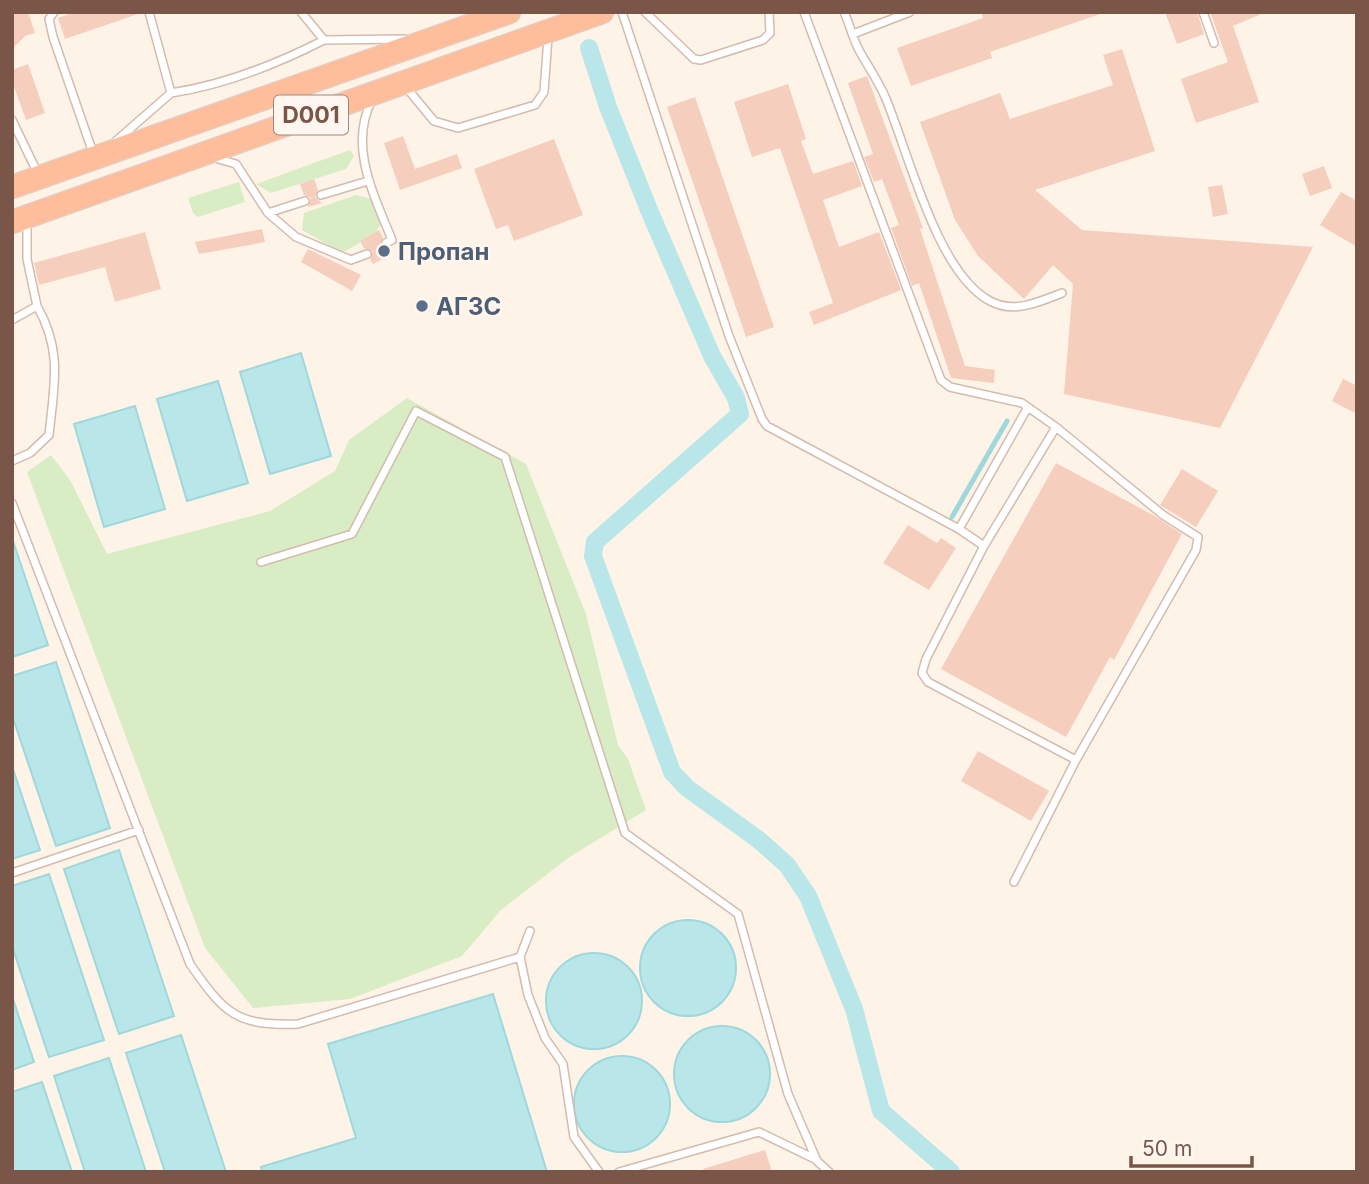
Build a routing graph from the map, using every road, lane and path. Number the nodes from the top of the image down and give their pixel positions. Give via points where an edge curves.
1 (54, 12) edge
2 (149, 12) edge
3 (301, 12) edge
4 (509, 12) edge
5 (602, 12) edge
6 (622, 12) edge
7 (645, 12) edge
8 (769, 12) edge
9 (804, 12) edge
10 (845, 12) edge
11 (910, 12) edge
12 (1203, 12) edge
13 (548, 31) junction
14 (853, 34) junction
15 (434, 39) junction
16 (324, 40) junction
17 (1214, 43) dead end
18 (403, 82) junction
19 (377, 92) junction
20 (171, 93) junction
21 (274, 95) junction
22 (12, 120) edge
23 (284, 124) junction
24 (201, 154) junction
25 (97, 158) junction
26 (40, 177) junction
27 (368, 181) junction
28 (12, 187) edge
29 (321, 195) dead end
30 (304, 201) dead end
31 (268, 213) junction
32 (20, 218) edge
33 (386, 243) dead end
34 (367, 254) dead end
35 (1062, 293) dead end
36 (37, 306) junction
37 (12, 320) edge
38 (1028, 407) junction
39 (1056, 428) junction
40 (12, 461) edge
41 (12, 503) edge
42 (959, 529) junction
43 (984, 546) junction
44 (261, 562) dead end
45 (1076, 760) junction
46 (139, 830) junction
47 (12, 873) edge
48 (1014, 882) dead end
49 (530, 931) dead end
50 (520, 957) junction
51 (817, 1161) junction
52 (599, 1172) edge
53 (619, 1172) edge
54 (829, 1172) edge

1 - 25 lane via 49,19 54,37
2 - 20 lane
3 - 16 lane
4 - 15 highway, D001
5 - 13 highway, D001
6 - 42 lane via 729,336 762,419 767,426
7 - 8 lane via 694,59 701,60 763,40 770,33
9 - 38 lane via 941,380 950,387
10 - 14 lane
11 - 14 lane
12 - 17 lane
13 - 18 highway, D001
13 - 18 lane via 544,92 535,105 458,128 434,121
14 - 35 lane via 886,98 941,243 965,285 991,303 1013,307 1031,306
15 - 16 lane
15 - 21 highway, D001
16 - 20 lane via 298,54 201,88
18 - 19 highway, D001
19 - 23 highway, D001
19 - 27 lane via 364,116 361,136
20 - 25 lane
21 - 23 highway
21 - 25 highway, D001
22 - 26 lane
23 - 24 highway, D001
24 - 31 lane via 236,164
24 - 32 highway, D001
25 - 26 highway, D001
26 - 28 highway, D001
27 - 29 lane
27 - 33 lane via 392,240
30 - 31 lane
31 - 34 lane via 296,237 351,260
32 - 36 lane
36 - 37 lane
36 - 40 lane via 50,328 56,360 49,435 30,453
38 - 39 lane
38 - 42 lane
39 - 43 lane
39 - 45 lane via 1198,537 1196,550
41 - 46 lane
42 - 43 lane
43 - 45 lane via 922,673 928,682
44 - 51 lane via 352,534 416,411 505,457 625,834 738,914 788,1094
45 - 48 lane
46 - 47 lane
46 - 50 lane via 190,964 212,995 237,1018 263,1025 298,1024
49 - 50 lane
50 - 52 lane via 528,995 545,1038 563,1064 574,1137
51 - 53 lane via 759,1132
51 - 54 lane

